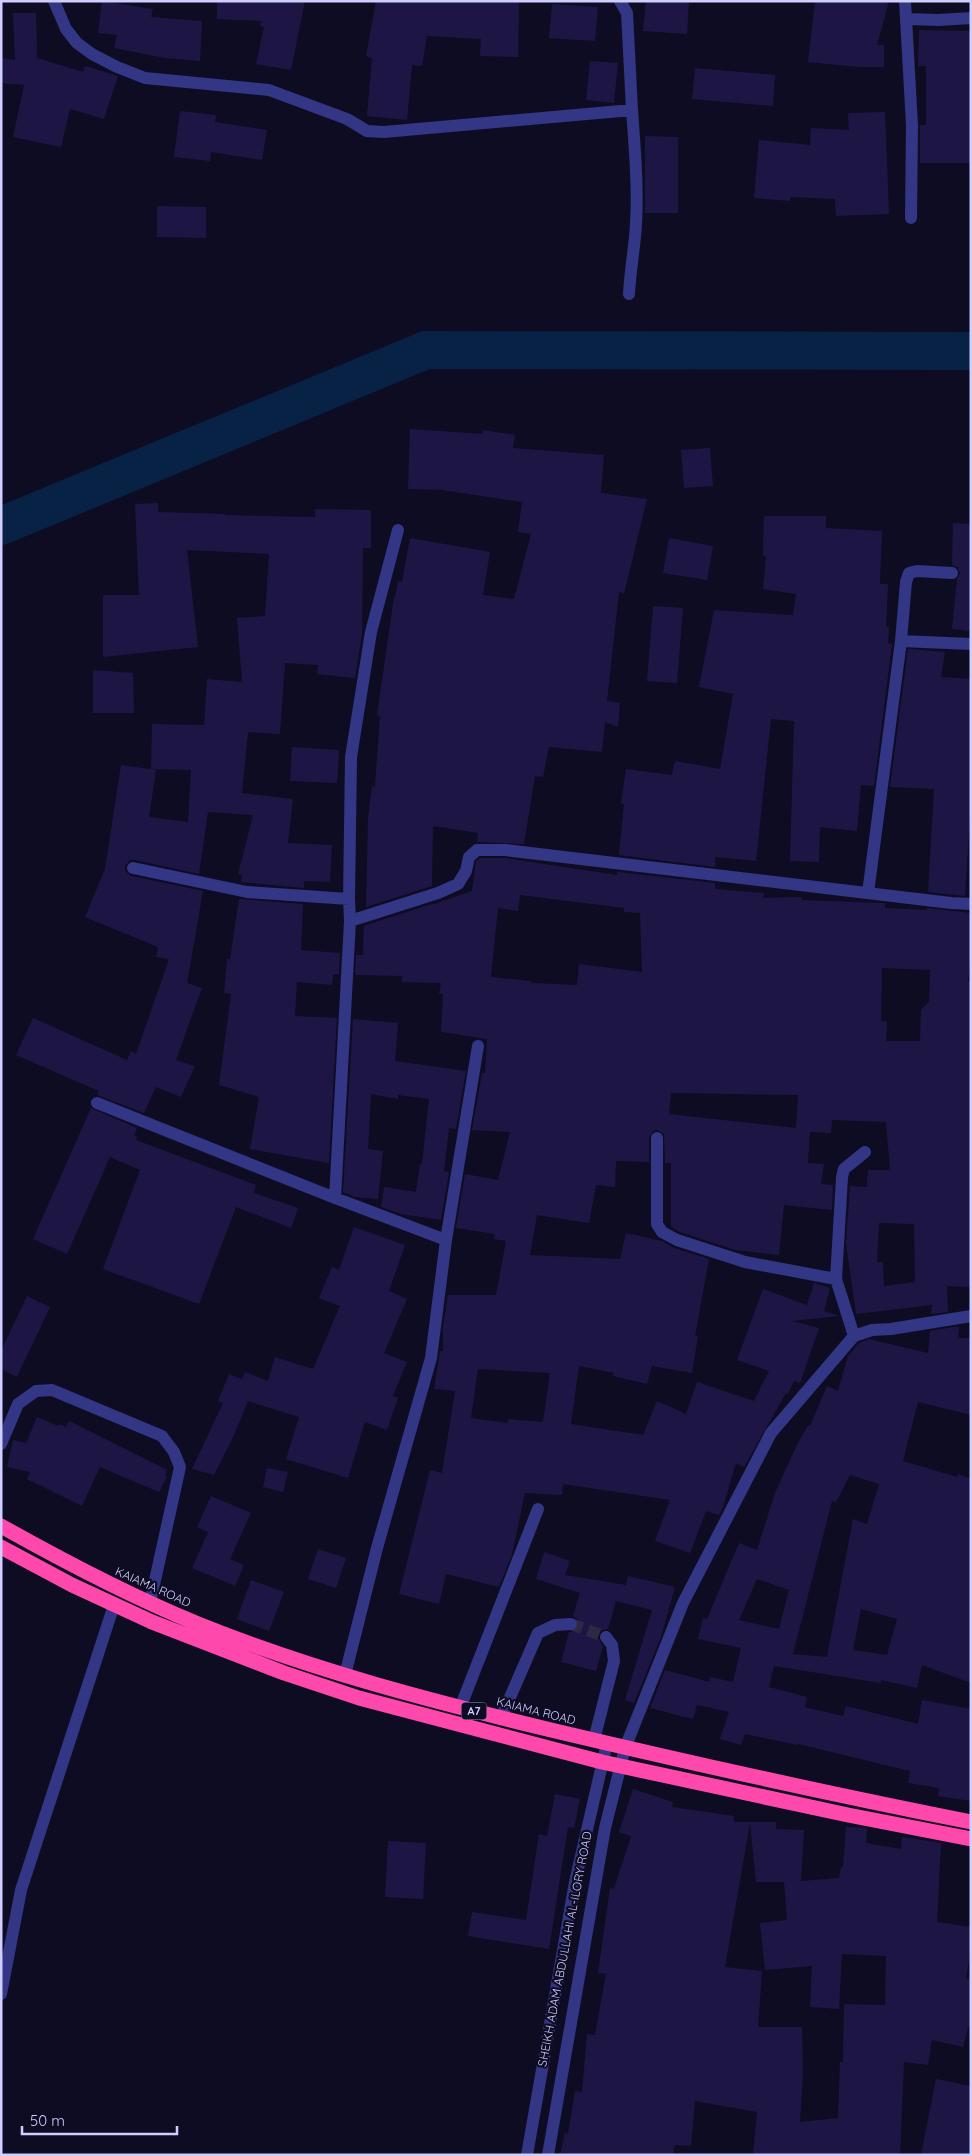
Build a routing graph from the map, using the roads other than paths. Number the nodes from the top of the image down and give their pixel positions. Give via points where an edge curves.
1 (54, 1) edge
2 (620, 1) edge
3 (906, 1) edge
4 (971, 18) edge
5 (907, 19) junction
6 (632, 110) junction
7 (911, 218) dead end
8 (629, 294) dead end
9 (398, 530) dead end
10 (952, 573) dead end
11 (901, 641) junction
12 (971, 644) edge
13 (134, 868) dead end
14 (868, 893) junction
15 (349, 899) junction
16 (971, 904) edge
17 (350, 921) junction
18 (478, 1046) dead end
19 (97, 1103) dead end
20 (657, 1138) dead end
21 (865, 1152) dead end
22 (335, 1198) junction
23 (446, 1240) junction
24 (836, 1279) junction
25 (971, 1316) edge
26 (854, 1336) junction
27 (1, 1444) edge
28 (538, 1509) dead end
29 (1, 1526) edge
30 (1, 1547) edge
31 (150, 1603) junction
32 (114, 1605) junction
33 (571, 1624) tunnel mouth
34 (606, 1637) dead end
35 (344, 1675) junction
36 (460, 1708) junction
37 (501, 1718) junction
38 (601, 1742) junction
39 (624, 1748) junction
40 (602, 1762) junction
41 (620, 1765) junction
42 (971, 1822) edge
43 (971, 1839) edge
44 (1, 1994) edge
45 (527, 2155) edge
46 (548, 2155) edge

1 - 6 street via 66,29 77,43 117,67 145,78 269,90 346,119 367,131
2 - 6 street via 627,13
3 - 5 street
4 - 5 street
5 - 7 street via 912,125
6 - 8 street via 636,236
9 - 15 street via 371,632 351,757
10 - 11 street via 909,573
11 - 12 street
11 - 14 street
13 - 15 street via 247,892
14 - 16 street
14 - 17 street via 505,850 477,850 469,857 466,871 458,884
15 - 17 street
17 - 22 street
18 - 23 street
19 - 22 street
20 - 24 street via 657,1224 662,1232 745,1262
21 - 24 street via 844,1169 842,1177
22 - 23 street
23 - 35 street via 430,1358
24 - 26 street
25 - 26 street via 872,1330
26 - 39 street, SHEIKH ADAM ABDULLAHI AL-ILORY ROAD via 771,1433 683,1604
27 - 31 street via 18,1404 36,1391 52,1390 162,1436 180,1467
28 - 36 street
29 - 31 highway, KAIAMA ROAD / A7 via 94,1577
30 - 32 highway, A7
31 - 35 highway, KAIAMA ROAD / A7 via 253,1645
32 - 40 highway, A7 via 218,1649 359,1698
32 - 44 street via 21,1890
33 - 37 street via 555,1625 538,1633
34 - 38 street, SHEIKH ADAM ABDULLAHI AL-ILORY ROAD via 612,1645 614,1662
35 - 36 highway, KAIAMA ROAD / A7
36 - 37 highway, KAIAMA ROAD / A7
37 - 38 highway, KAIAMA ROAD / A7
38 - 39 highway, KAIAMA ROAD / A7
38 - 40 street, SHEIKH ADAM ABDULLAHI AL-ILORY ROAD
39 - 41 street, SHEIKH ADAM ABDULLAHI AL-ILORY ROAD
39 - 42 highway, KAIAMA ROAD / A7
40 - 41 highway, A7
40 - 45 street, SHEIKH ADAM ABDULLAHI AL-ILORY ROAD via 574,1892
41 - 43 highway, A7
41 - 46 street, SHEIKH ADAM ABDULLAHI AL-ILORY ROAD via 605,1828

